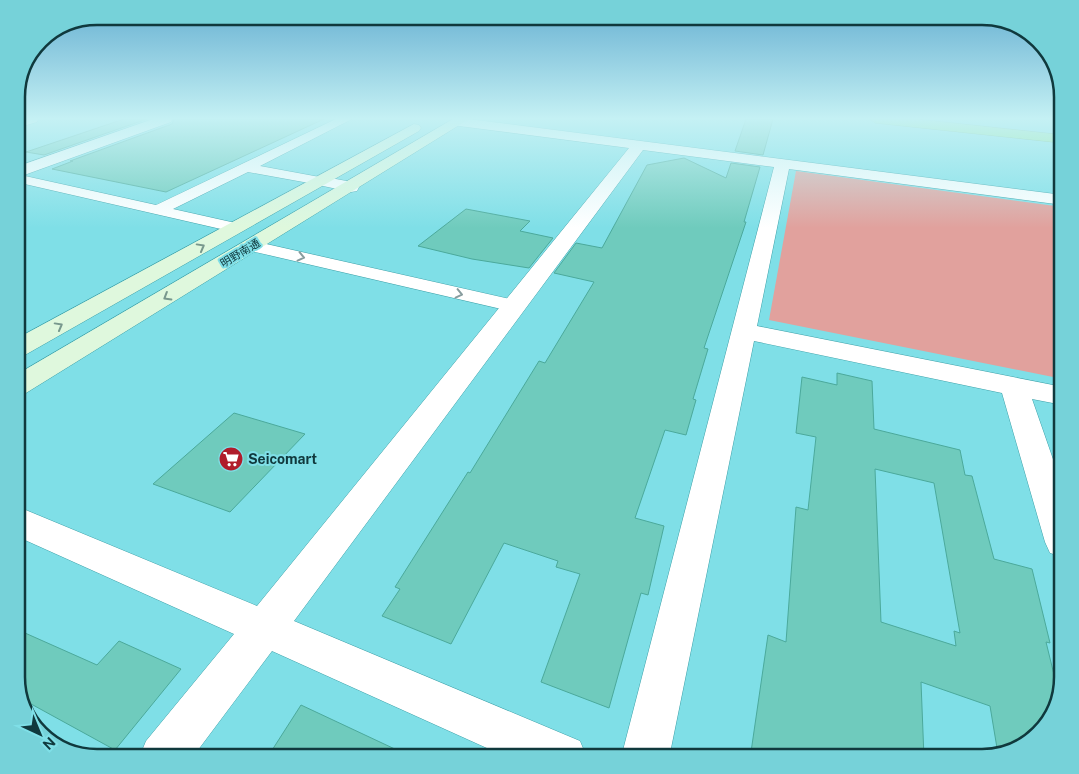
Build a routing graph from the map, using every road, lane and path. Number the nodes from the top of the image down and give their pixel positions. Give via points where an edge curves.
1 (67, 155) edge
2 (271, 155) edge
3 (366, 155) edge
4 (403, 155) edge
5 (631, 155) edge
6 (724, 155) edge
7 (783, 163) junction
8 (246, 167) junction
9 (25, 171) edge
10 (25, 180) edge
11 (320, 181) junction
12 (351, 187) junction
13 (1054, 199) edge
14 (158, 210) junction
15 (234, 227) junction
16 (253, 246) junction
17 (514, 306) junction
18 (743, 331) junction
19 (25, 345) edge
20 (25, 382) edge
21 (1014, 385) junction
22 (1054, 394) edge
23 (1054, 513) edge
24 (25, 524) edge
25 (263, 628) junction
26 (170, 749) edge
27 (542, 749) edge
28 (647, 749) edge

1 - 9 street
2 - 8 lane
3 - 11 street, 明野南通
4 - 12 street, 明野南通
5 - 17 street
6 - 7 street
7 - 13 street
7 - 18 street
8 - 11 lane
8 - 14 lane
10 - 14 lane
11 - 12 street
11 - 15 street, 明野南通
12 - 16 street, 明野南通
14 - 15 lane
19 -> 15 street, 明野南通
16 -> 17 lane
16 -> 20 street, 明野南通
17 - 25 street
18 - 21 street
18 - 28 street
21 - 22 street
21 - 23 street
24 - 25 street
25 - 26 street
25 - 27 street

